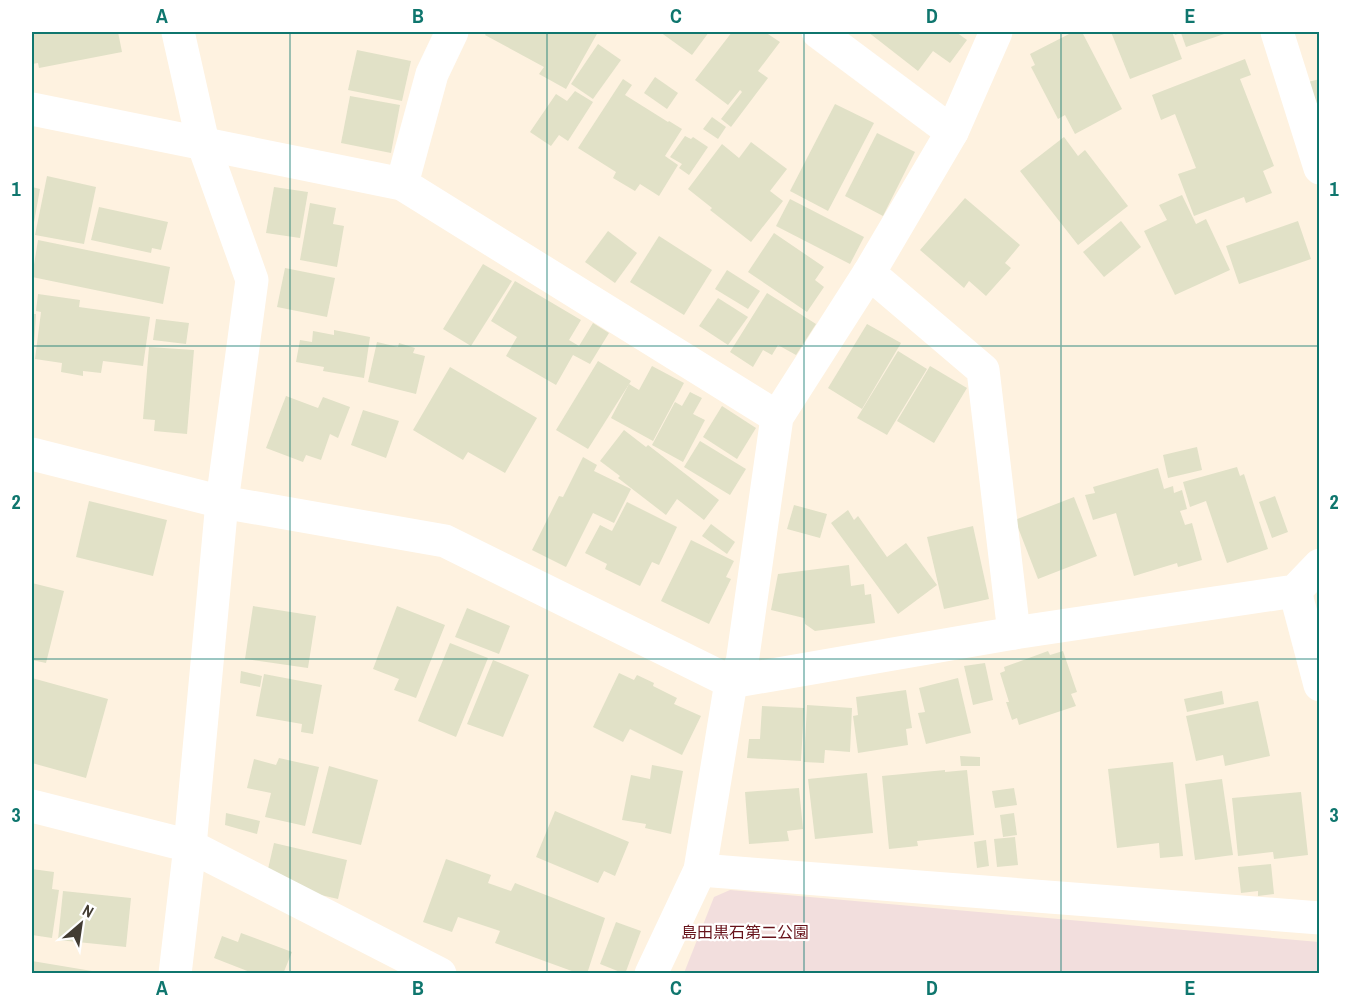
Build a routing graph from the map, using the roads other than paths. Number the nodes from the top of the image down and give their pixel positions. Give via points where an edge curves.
1 (178, 32) edge
2 (452, 32) edge
3 (818, 32) edge
4 (996, 32) edge
5 (1277, 32) edge
6 (32, 109) edge
7 (952, 132) junction
8 (203, 143) junction
9 (1320, 168) edge
10 (402, 184) junction
11 (869, 273) junction
12 (777, 417) junction
13 (32, 454) edge
14 (222, 502) junction
15 (1320, 565) edge
16 (1295, 591) junction
17 (1014, 633) junction
18 (731, 682) junction
19 (1320, 685) edge
20 (32, 806) edge
21 (190, 846) junction
22 (700, 870) junction
23 (1320, 918) edge
24 (175, 974) edge
25 (440, 974) edge
26 (651, 974) edge

1 - 8 street
2 - 10 street via 432,74
3 - 7 street
4 - 7 street
5 - 9 street
6 - 8 street
7 - 11 street
8 - 10 street
8 - 14 street via 252,280
10 - 12 street
11 - 12 street
11 - 17 street via 983,370
12 - 18 street via 742,663
13 - 14 street
14 - 18 street via 445,541
14 - 21 street
15 - 16 street
16 - 17 street
16 - 19 street
17 - 18 street
18 - 22 street
20 - 21 street
21 - 24 street
21 - 25 street
22 - 23 street
22 - 26 street

